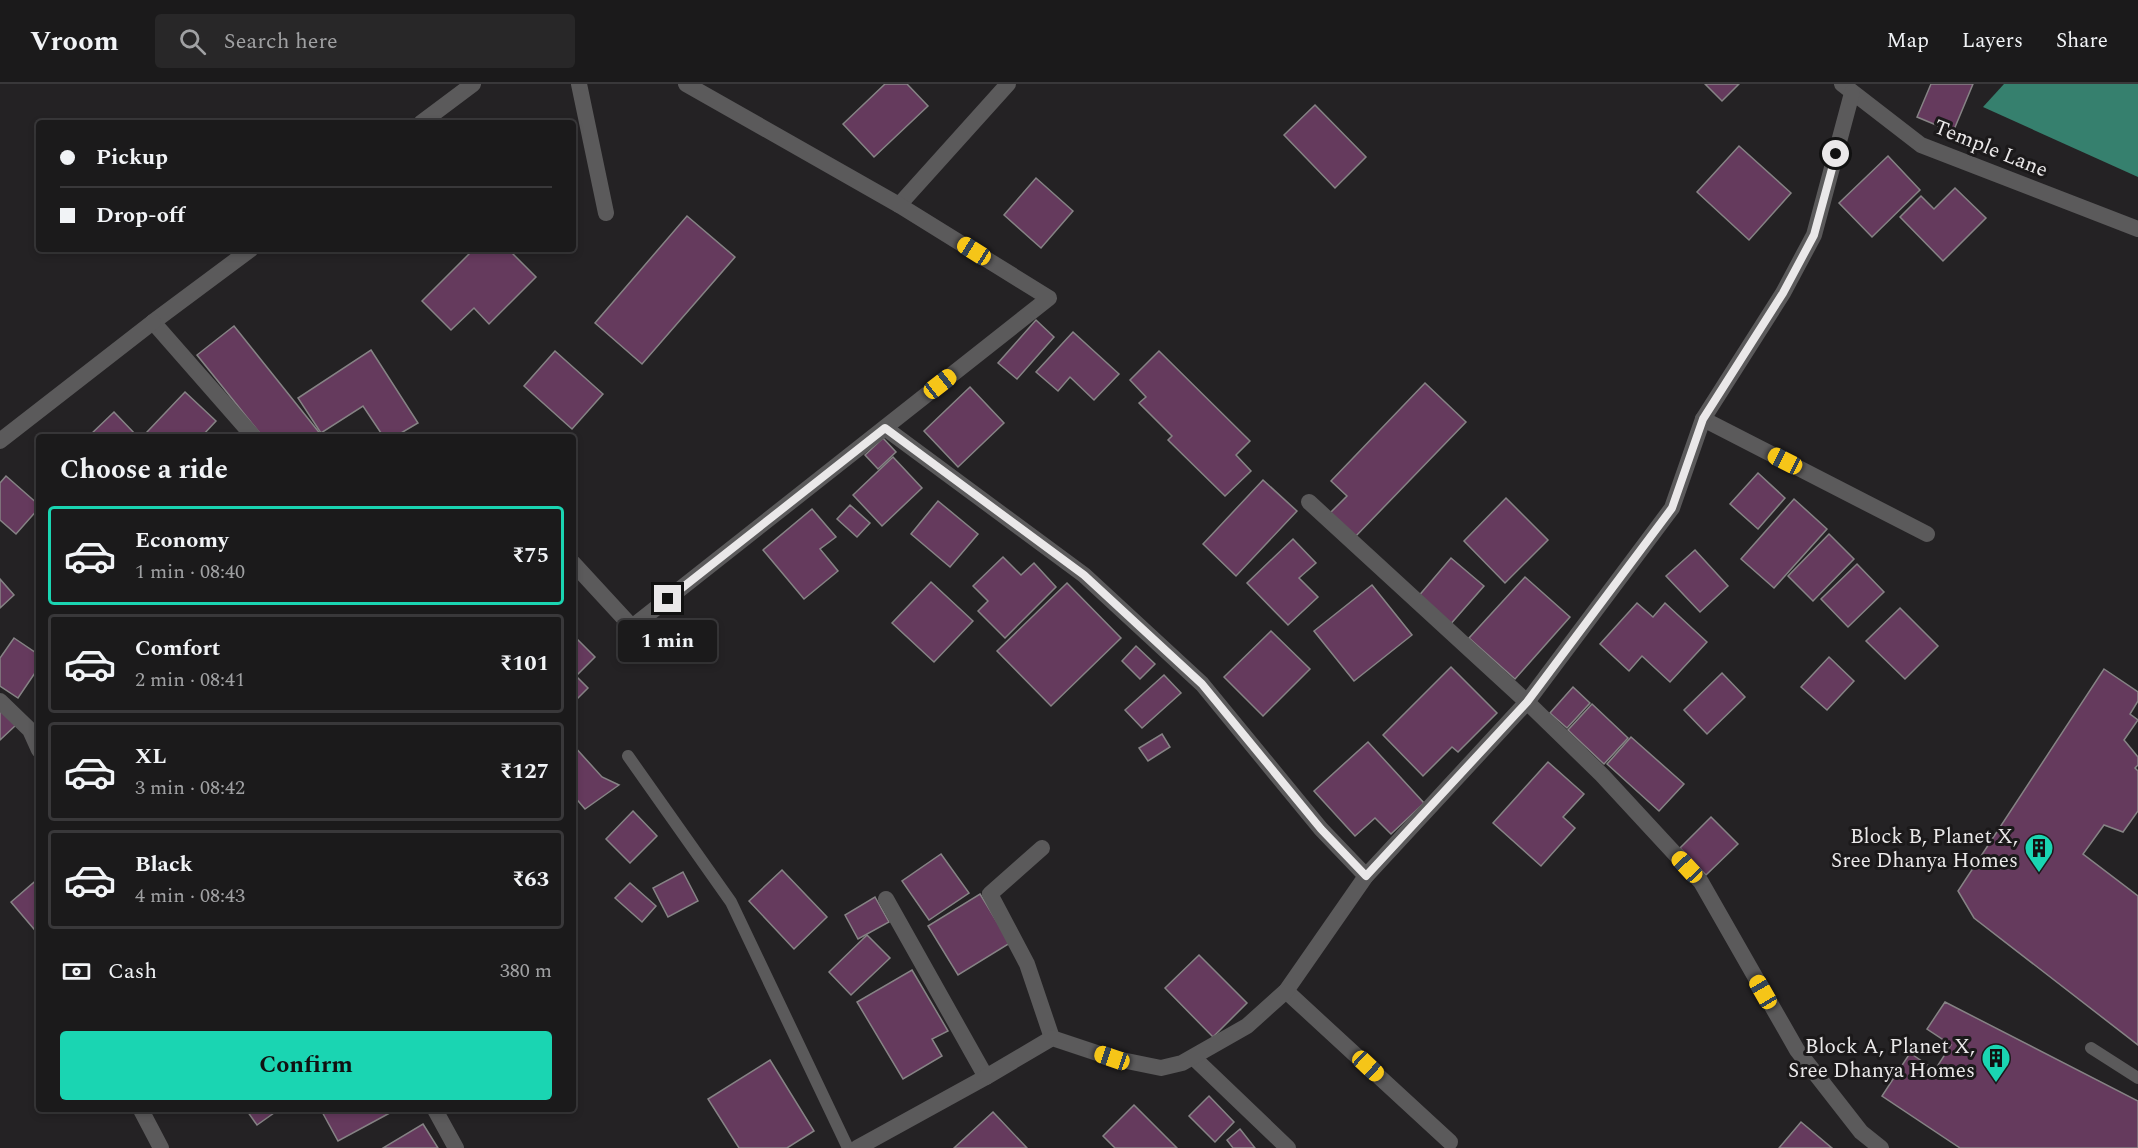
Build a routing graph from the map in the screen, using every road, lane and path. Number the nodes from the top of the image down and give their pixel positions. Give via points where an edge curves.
1 (473, 84) edge
2 (579, 84) edge
3 (686, 84) edge
4 (1008, 84) edge
5 (1847, 89) edge
6 (425, 120) edge
7 (899, 205) junction
8 (606, 213) dead end
9 (2138, 229) edge
10 (248, 252) edge
11 (153, 322) junction
12 (1703, 419) junction
13 (885, 428) junction
14 (252, 434) edge
15 (0, 441) edge
16 (1309, 502) dead end
17 (1927, 534) dead end
18 (576, 566) edge
19 (0, 701) edge
20 (1527, 702) junction
21 (36, 743) edge
22 (628, 756) dead end
23 (1042, 848) dead end
24 (1366, 876) junction
25 (886, 899) dead end
26 (1286, 990) junction
27 (1052, 1038) junction
28 (2091, 1048) dead end
29 (1194, 1058) junction
30 (986, 1077) junction
31 (2138, 1078) edge
32 (142, 1112) edge
33 (436, 1112) edge
34 (1450, 1142) dead end
35 (161, 1148) edge
36 (456, 1148) edge
37 (848, 1148) edge
38 (857, 1148) edge
39 (1288, 1148) edge
40 (1881, 1148) edge

1 - 6 street
2 - 8 street
3 - 7 street
4 - 7 street
5 - 9 street, Temple Lane via 1921,145
5 - 12 street via 1814,235 1783,293
7 - 13 street via 1049,298
10 - 11 street
11 - 14 street
11 - 15 street
12 - 17 street
12 - 20 street via 1672,508
13 - 18 street via 632,627
13 - 24 street via 1084,575 1202,684 1321,829
16 - 20 street
19 - 21 street via 30,730
20 - 24 street
20 - 40 street via 1701,882 1797,1050 1861,1132
22 - 37 lane via 731,902
23 - 27 street via 990,894 1027,964
24 - 26 street
25 - 30 street
26 - 29 street via 1247,1026
26 - 34 street
27 - 29 street via 1112,1058 1161,1068
27 - 30 street
28 - 31 lane
29 - 39 street
30 - 38 street
32 - 35 street
33 - 36 street

